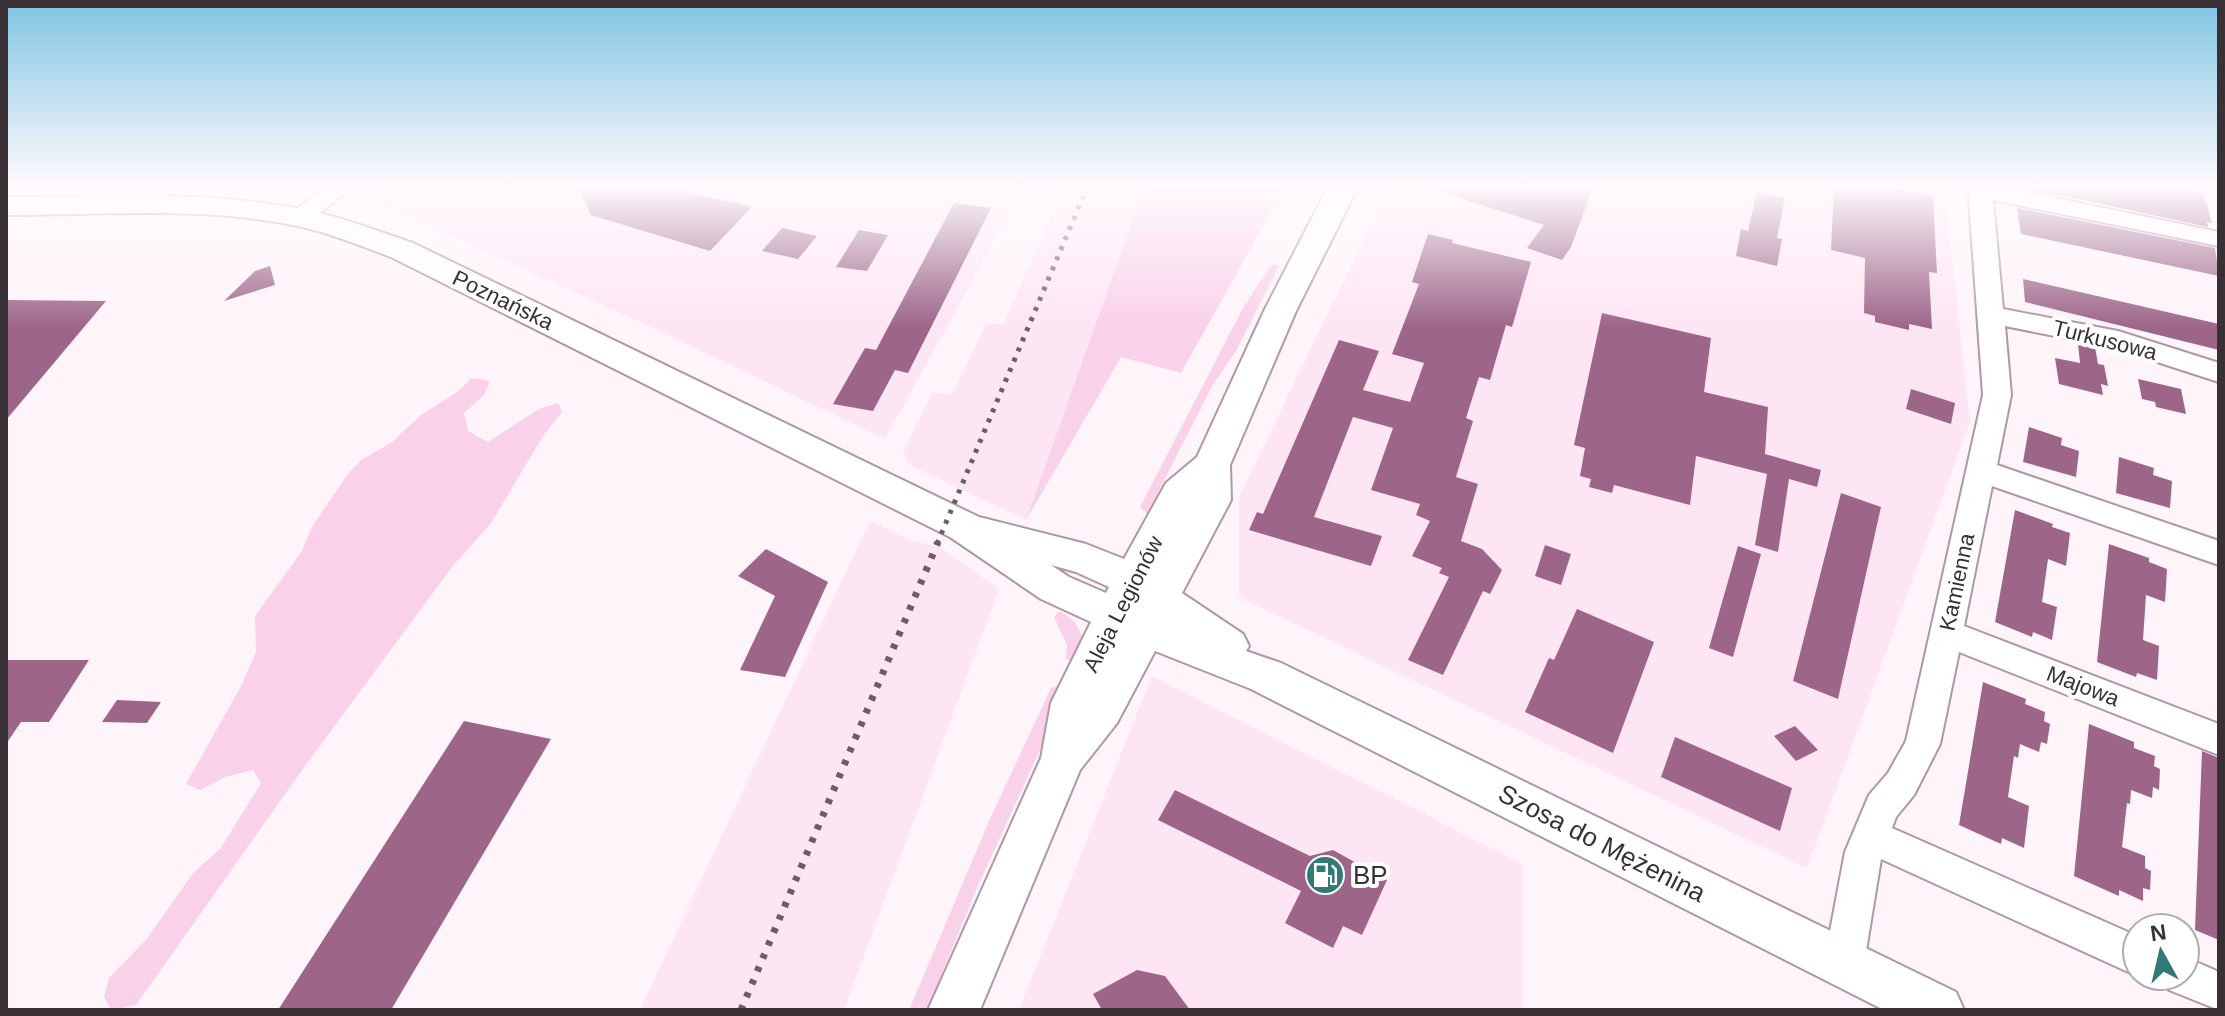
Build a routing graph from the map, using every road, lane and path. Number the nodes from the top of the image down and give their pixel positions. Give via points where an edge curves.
1 (353, 232) edge
2 (1320, 232) edge
3 (1983, 232) edge
4 (2188, 232) edge
5 (2219, 239) edge
6 (1990, 315) junction
7 (2219, 373) edge
8 (1981, 471) junction
9 (2219, 553) edge
10 (1138, 604) junction
11 (1947, 633) junction
12 (2219, 740) edge
13 (1870, 836) junction
14 (2121, 949) edge
15 (1844, 963) junction
16 (954, 1010) edge
17 (1938, 1010) edge

1 - 10 main road, Poznańska via 402,250 964,527 1031,574
2 - 10 main road, Aleja Legionów via 1212,465 1212,500
3 - 6 street, Kamienna
4 - 5 street
6 - 7 street, Turkusowa via 2118,340
6 - 8 street, Kamienna via 1997,395
8 - 9 street
8 - 11 street, Kamienna
10 - 15 main road, Szosa do Mężenina via 1202,653 1266,676
10 - 16 main road, Aleja Legionów via 1102,710 1063,758
11 - 12 street, Majowa
11 - 13 street, Kamienna via 1923,744 1882,807
13 - 14 street
13 - 15 street, Kamienna
15 - 17 main road, Szosa do Mężenina

